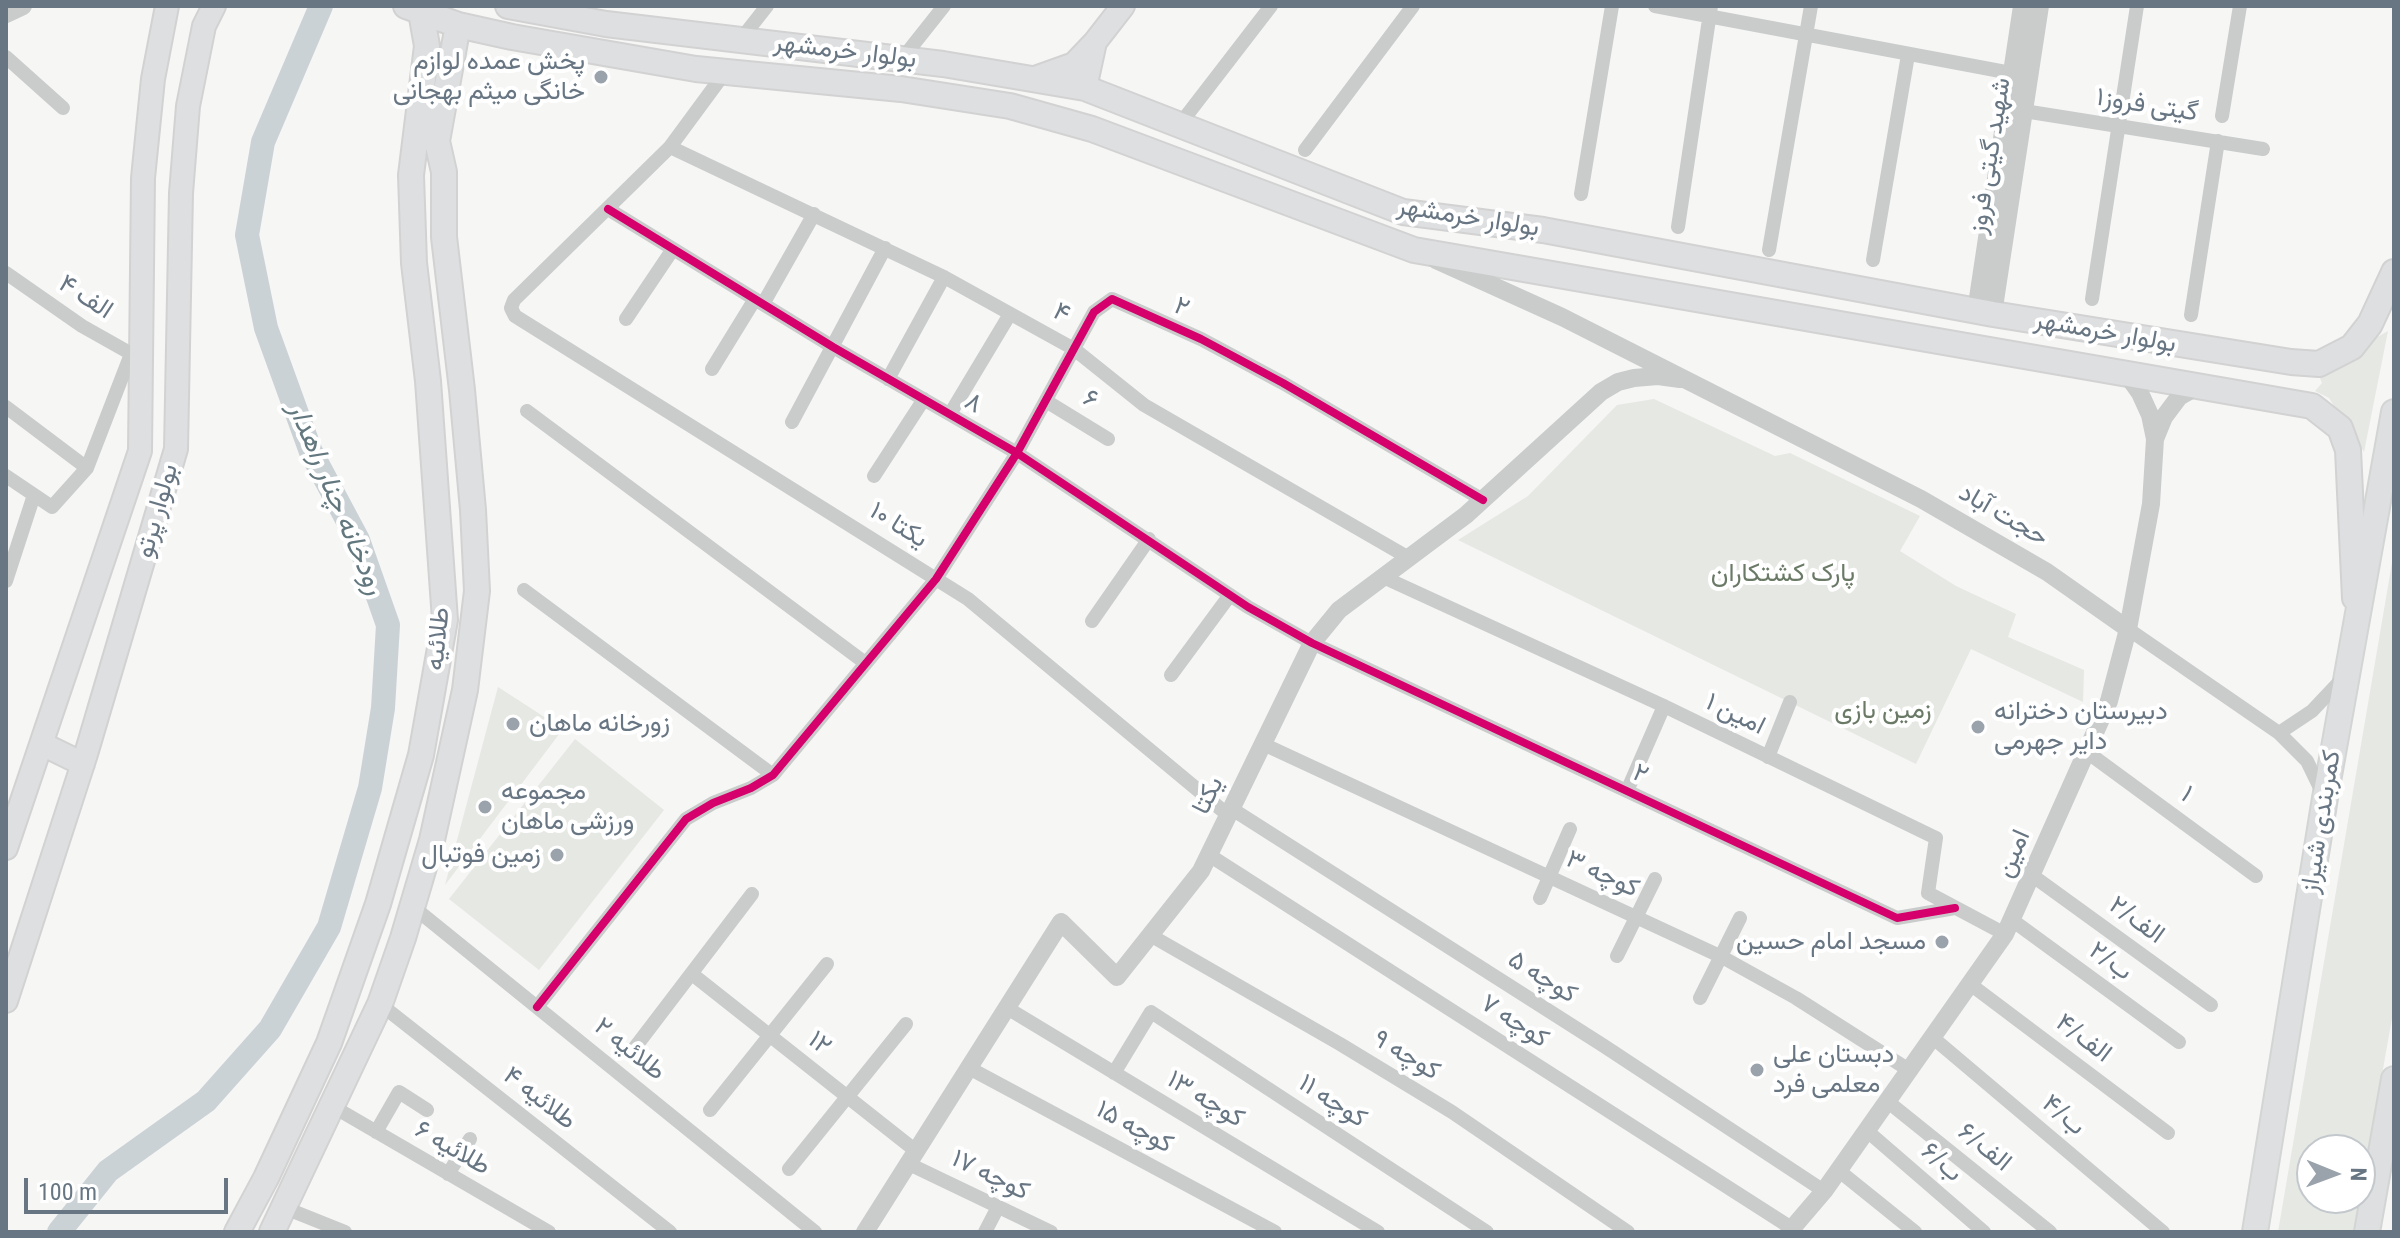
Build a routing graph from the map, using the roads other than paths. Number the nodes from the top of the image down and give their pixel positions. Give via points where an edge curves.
1 (23, 6) edge
2 (166, 6) edge
3 (214, 6) edge
4 (508, 6) edge
5 (767, 6) edge
6 (944, 6) edge
7 (1123, 6) edge
8 (1271, 6) edge
9 (1413, 6) edge
10 (1612, 6) edge
11 (1655, 6) edge
12 (1811, 6) edge
13 (2022, 6) edge
14 (2040, 6) edge
15 (2137, 6) edge
16 (2240, 6) edge
17 (413, 9) edge
18 (1710, 11) edge
19 (6, 14) edge
20 (458, 25) junction
21 (1805, 35) junction
22 (741, 39) junction
23 (1095, 42) junction
24 (1908, 55) junction
25 (6, 57) edge
26 (902, 59) junction
27 (726, 71) junction
28 (2011, 73) junction
29 (1032, 79) junction
30 (1085, 88) junction
31 (63, 108) dead end
32 (2024, 111) junction
33 (1187, 115) dead end
34 (2222, 116) dead end
35 (2118, 125) junction
36 (2218, 141) junction
37 (670, 147) junction
38 (2263, 149) dead end
39 (1305, 150) dead end
40 (143, 192) junction
41 (181, 193) junction
42 (1581, 194) dead end
43 (608, 209) junction
44 (814, 214) junction
45 (1678, 227) dead end
46 (885, 248) junction
47 (673, 249) junction
48 (1414, 250) junction
49 (1769, 250) dead end
50 (1873, 260) dead end
51 (2394, 272) edge
52 (6, 273) edge
53 (944, 277) junction
54 (2092, 299) dead end
55 (759, 302) junction
56 (1984, 312) junction
57 (1010, 314) junction
58 (2191, 315) dead end
59 (626, 319) dead end
60 (833, 347) junction
61 (1074, 349) junction
62 (136, 357) junction
63 (2310, 364) junction
64 (712, 369) dead end
65 (2125, 372) junction
66 (888, 379) junction
67 (1680, 379) junction
68 (2200, 385) junction
69 (924, 399) junction
70 (1046, 401) junction
71 (2302, 404) junction
72 (6, 407) edge
73 (527, 411) dead end
74 (2394, 412) edge
75 (950, 414) junction
76 (792, 422) dead end
77 (1108, 439) dead end
78 (2155, 439) junction
79 (1017, 453) junction
80 (87, 468) junction
81 (6, 476) edge
82 (874, 476) dead end
83 (34, 495) junction
84 (1483, 500) junction
85 (1149, 539) junction
86 (1409, 558) junction
87 (1383, 577) junction
88 (936, 579) junction
89 (6, 581) edge
90 (524, 590) dead end
91 (1230, 595) junction
92 (1092, 621) dead end
93 (2356, 626) junction
94 (2128, 629) junction
95 (1312, 643) junction
96 (864, 662) junction
97 (2348, 672) junction
98 (1171, 675) dead end
99 (1790, 702) dead end
100 (1664, 706) junction
101 (2279, 733) junction
102 (42, 744) junction
103 (1263, 744) junction
104 (2087, 752) junction
105 (1768, 757) junction
106 (83, 764) junction
107 (773, 775) junction
108 (1627, 791) junction
109 (2325, 798) junction
110 (1230, 812) junction
111 (1570, 829) dead end
112 (6, 848) edge
113 (1209, 855) junction
114 (2033, 876) junction
115 (2256, 876) dead end
116 (1550, 877) junction
117 (1655, 879) dead end
118 (752, 894) dead end
119 (1540, 898) dead end
120 (412, 906) junction
121 (1955, 908) junction
122 (1636, 917) junction
123 (1740, 918) dead end
124 (2009, 927) junction
125 (1150, 935) junction
126 (1617, 956) dead end
127 (1722, 957) junction
128 (827, 964) dead end
129 (692, 974) junction
130 (1970, 984) junction
131 (1700, 998) dead end
132 (6, 1001) edge
133 (380, 1004) junction
134 (2211, 1005) dead end
135 (537, 1007) junction
136 (1007, 1008) junction
137 (906, 1024) dead end
138 (769, 1036) junction
139 (1932, 1037) junction
140 (2179, 1042) dead end
141 (633, 1050) dead end
142 (969, 1068) junction
143 (1909, 1070) junction
144 (1114, 1073) junction
145 (2394, 1079) edge
146 (847, 1097) junction
147 (1887, 1101) junction
148 (332, 1106) junction
149 (427, 1110) dead end
150 (710, 1110) dead end
151 (1866, 1130) junction
152 (376, 1132) junction
153 (2168, 1133) dead end
154 (470, 1139) dead end
155 (912, 1158) junction
156 (789, 1169) dead end
157 (1838, 1170) junction
158 (448, 1174) junction
159 (1824, 1191) junction
160 (998, 1207) junction
161 (285, 1208) junction
162 (1791, 1230) edge
163 (1045, 1231) edge
164 (237, 1232) edge
165 (272, 1232) edge
166 (345, 1232) edge
167 (549, 1232) edge
168 (670, 1232) edge
169 (815, 1232) edge
170 (865, 1232) edge
171 (985, 1232) edge
172 (1275, 1232) edge
173 (1378, 1232) edge
174 (1487, 1232) edge
175 (1628, 1232) edge
176 (1915, 1232) edge
177 (1984, 1232) edge
178 (2050, 1232) edge
179 (2163, 1232) edge
180 (2255, 1232) edge
181 (2367, 1232) edge

1 - 19 street
2 - 40 main road, بولوار پرتو
3 - 41 main road, بولوار پرتو via 204,26 188,106
4 - 22 main road, بولوار خرمشهر via 606,24
5 - 22 street
6 - 26 street
7 - 23 main road
8 - 33 street
9 - 39 street
10 - 42 street
11 - 18 street
12 - 21 street
13 - 28 street, شهید گیتی فروز
14 - 32 street, شهید گیتی فروز
15 - 35 street
16 - 34 street
17 - 20 main road, بولوار خرمشهر
17 - 164 main road, طلائیه via 427,46 411,175 414,263 445,620 421,755 378,904 329,1043
18 - 21 street
18 - 45 street
20 - 27 main road, بولوار خرمشهر
20 - 120 main road, طلائیه via 437,141 444,172 444,237 477,591 465,690
21 - 24 street
21 - 49 street
22 - 26 main road, بولوار خرمشهر
23 - 29 main road via 1074,64
23 - 30 main road
24 - 28 street
24 - 50 street
25 - 31 street
26 - 29 main road, بولوار خرمشهر
27 - 37 street
27 - 48 main road, بولوار خرمشهر via 1010,106 1092,129
28 - 56 street, شهید گیتی فروز
29 - 30 main road, بولوار خرمشهر
30 - 56 main road, بولوار خرمشهر via 1403,212 1543,230
32 - 35 street, ۱گیتی فروز
32 - 56 street, شهید گیتی فروز
35 - 36 street, ۱گیتی فروز
35 - 54 street
36 - 38 street, ۱گیتی فروز
36 - 58 street
37 - 43 street
37 - 44 street, ۴
40 - 41 main road
40 - 62 main road, بولوار پرتو
41 - 106 main road, بولوار پرتو via 176,449
43 - 47 street, ۸
43 - 88 street, ۱۰ یکتا via 514,300 515,316
44 - 46 street, ۴
44 - 55 street
46 - 53 street, ۴
46 - 60 street
47 - 55 street, ۸
47 - 59 street
48 - 65 main road, بولوار خرمشهر
48 - 67 street, حجت آباد via 1562,317
51 - 63 main road, بولوار خرمشهر via 2370,324 2352,347
52 - 62 street, ۴ الف
53 - 57 street, ۴
53 - 66 street
55 - 60 street, ۸
55 - 64 street
56 - 63 main road, بولوار خرمشهر
57 - 61 street, ۴
57 - 75 street
60 - 66 street, ۸
60 - 76 street
61 - 70 street
61 - 84 street, ۲ via 1094,312 1112,299 1269,375
61 - 86 street, ۴ via 1144,405
62 - 80 street
62 - 102 main road, بولوار پرتو via 140,451
63 - 71 main road via 2312,382
65 - 68 main road, بولوار خرمشهر
65 - 78 street via 2150,415
66 - 69 street, ۸
67 - 84 street, یکتا via 1634,378 1601,392
67 - 94 street, حجت آباد via 1921,499 2047,572
68 - 71 main road, بولوار خرمشهر
68 - 78 street via 2179,397
69 - 75 street, ۸
69 - 82 street
70 - 77 street, ۶
70 - 79 street
71 - 93 main road, بولوار خرمشهر via 2340,428 2348,450
72 - 80 street
73 - 96 street
74 - 93 main road, کمربندی شیراز
75 - 79 street, ۸
78 - 94 street, امین via 2151,504
79 - 85 street, ۸
79 - 88 street
80 - 83 street via 52,507
81 - 83 street
83 - 89 street
84 - 86 street, یکتا
85 - 91 street, ۸
85 - 92 street
86 - 87 street, یکتا
87 - 95 street, یکتا via 1339,610
87 - 100 street, امین ۱
88 - 96 street
88 - 110 street, ۱۰ یکتا via 968,599
90 - 107 street
91 - 95 street, ۸
91 - 98 street
93 - 97 main road, کمربندی شیراز
94 - 101 street, حجت آباد
94 - 104 street, امین via 2109,701
95 - 103 street, یکتا
95 - 108 street, ۲
96 - 107 street
97 - 101 street via 2312,711
97 - 109 main road, کمربندی شیراز
99 - 105 street
100 - 105 street, امین ۱
100 - 108 street
101 - 109 street, حجت آباد via 2307,761
102 - 106 main road
102 - 112 main road, بولوار پرتو
103 - 110 street, یکتا
103 - 116 street, کوچه ۳
104 - 114 street, امین
104 - 115 street, ۱
105 - 121 street, امین ۱ via 1936,838 1928,893
106 - 132 main road, بولوار پرتو
107 - 135 street via 686,819
108 - 121 street, ۲ via 1897,918
109 - 180 main road, کمربندی شیراز
110 - 113 street, یکتا
110 - 159 street, کوچه ۵
111 - 116 street
113 - 125 street, یکتا
113 - 162 street, کوچه ۷
114 - 124 street, امین
114 - 134 street, ۲/الف
116 - 119 street
116 - 122 street, کوچه ۳
117 - 122 street
118 - 129 street
120 - 133 main road, طلائیه
120 - 135 street, طلائیه ۲
121 - 124 street, امین ۱
122 - 126 street
122 - 127 street, کوچه ۳
123 - 127 street
124 - 130 street, امین
124 - 140 street, ۲/ب
125 - 136 street, یکتا via 1117,977 1061,922
125 - 175 street, کوچه ۹ via 1452,1112
127 - 131 street
127 - 143 street, کوچه ۳
128 - 138 street
129 - 138 street, ۱۲
129 - 141 street
130 - 139 street, امین
130 - 153 street, ۴/الف
133 - 148 main road, طلائیه
133 - 168 street, طلائیه ۴
135 - 169 street, طلائیه ۲
136 - 142 street, یکتا
136 - 144 street, کوچه ۱۳
137 - 146 street
138 - 146 street, ۱۲
138 - 150 street
139 - 143 street, امین
139 - 179 street, ۴/ب
142 - 155 street, یکتا
142 - 172 street, کوچه ۱۵
143 - 147 street, امین
144 - 173 street, کوچه ۱۳
144 - 174 street, کوچه ۱۱ via 1151,1012
145 - 181 main road
146 - 155 street, ۱۲
146 - 156 street
147 - 151 street, امین
147 - 178 street, ۶/الف
148 - 152 street, طلائیه ۶
148 - 161 main road, طلائیه
149 - 152 street via 399,1092
151 - 157 street, امین
151 - 177 street, ب/۶
152 - 158 street, طلائیه ۶
154 - 158 street
155 - 160 street, کوچه ۱۷
155 - 170 street, یکتا
157 - 159 street, امین
157 - 176 street
158 - 167 street, طلائیه ۶
159 - 162 street, امین
160 - 163 street, کوچه ۱۷
160 - 171 street
161 - 165 main road, طلائیه
161 - 166 street

